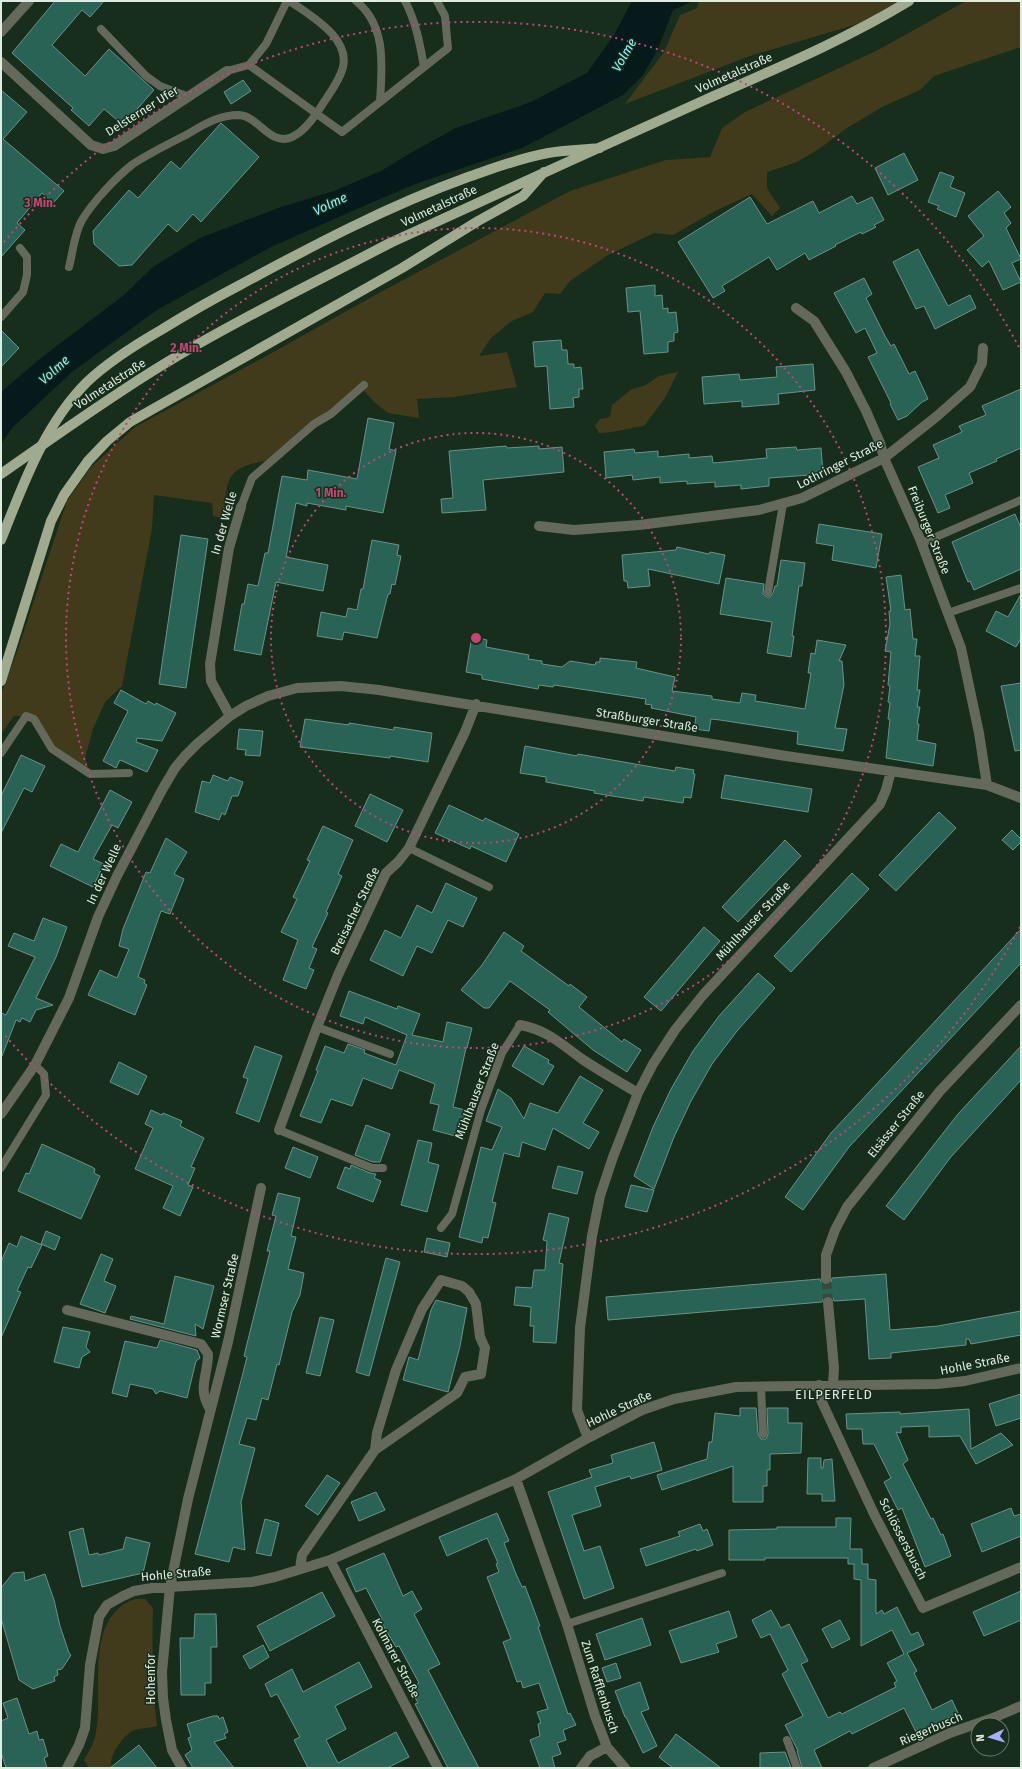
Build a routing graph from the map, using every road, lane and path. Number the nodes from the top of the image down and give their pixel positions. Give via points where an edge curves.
1 (29, 1) edge
2 (288, 1) edge
3 (356, 1) edge
4 (405, 1) edge
5 (437, 1) edge
6 (909, 1) edge
7 (101, 29) dead end
8 (1, 32) edge
9 (1, 62) edge
10 (249, 65) junction
11 (424, 67) junction
12 (227, 70) joint
13 (189, 97) junction
14 (380, 102) junction
15 (316, 113) junction
16 (600, 148) junction
17 (544, 172) junction
18 (20, 248) dead end
19 (69, 267) dead end
20 (796, 308) dead end
21 (1, 317) edge
22 (983, 348) dead end
23 (364, 385) dead end
24 (884, 458) junction
25 (1, 474) edge
26 (1020, 503) edge
27 (783, 504) junction
28 (241, 507) joint
29 (539, 526) dead end
30 (1, 540) edge
31 (922, 543) junction
32 (1021, 588) edge
33 (768, 592) dead end
34 (948, 613) junction
35 (1, 681) edge
36 (268, 696) joint
37 (476, 704) junction
38 (230, 716) junction
39 (1, 753) edge
40 (890, 771) junction
41 (129, 772) dead end
42 (987, 785) junction
43 (1021, 798) edge
44 (409, 848) junction
45 (489, 887) dead end
46 (1021, 1005) edge
47 (520, 1025) joint
48 (317, 1027) junction
49 (390, 1054) dead end
50 (36, 1065) junction
51 (638, 1093) junction
52 (1, 1114) edge
53 (279, 1130) joint
54 (1, 1168) edge
55 (383, 1168) dead end
56 (261, 1188) dead end
57 (441, 1228) dead end
58 (826, 1279) tunnel mouth
59 (828, 1302) tunnel mouth
60 (67, 1310) dead end
61 (1021, 1368) edge
62 (833, 1385) junction
63 (761, 1386) junction
64 (819, 1386) junction
65 (210, 1409) junction
66 (763, 1434) dead end
67 (588, 1438) junction
68 (375, 1450) junction
69 (516, 1478) junction
70 (330, 1560) junction
71 (1021, 1567) edge
72 (300, 1569) junction
73 (722, 1573) dead end
74 (170, 1587) junction
75 (566, 1624) junction
76 (1021, 1706) edge
77 (787, 1740) dead end
78 (607, 1747) junction
79 (67, 1768) edge
80 (182, 1768) edge
81 (438, 1768) edge
82 (581, 1768) edge
83 (625, 1768) edge
84 (797, 1768) edge
85 (873, 1768) edge

1 - 8 street
2 - 10 lane via 266,44
2 - 15 lane via 337,37 343,52 344,66 337,82
3 - 14 lane via 367,10 380,38
4 - 11 lane via 419,37
5 - 11 lane via 445,16 448,48
6 - 16 main road, Volmetalstraße via 884,16 773,70
7 - 13 lane via 146,76 160,86
9 - 13 street, Delsterner Ufer via 91,145 103,149 114,146
10 - 12 lane
10 - 15 lane
11 - 14 lane
12 - 13 street, Delsterner Ufer
14 - 15 lane via 342,132
15 - 19 lane via 299,133 283,139 272,136 246,117 226,116 209,121 147,155 124,172 83,219 76,234
16 - 17 main road, Volmetalstraße
16 - 30 main road, bridge via 547,153 509,162 382,211 206,302 107,364 65,408 32,464
17 - 25 main road, Volmetalstraße, bridge via 390,243 163,364
17 - 35 main road via 523,196 402,268 130,422 107,440 88,461 64,495 51,521
18 - 21 lane via 27,257 27,275 23,292
20 - 24 street, Freiburger Straße via 814,321 835,353 866,411
22 - 24 street, Lothringer Straße via 982,363 970,387 936,418
23 - 28 lane, In der Welle via 252,478
24 - 27 street, Lothringer Straße via 802,498
24 - 31 street, Freiburger Straße
26 - 31 lane
27 - 29 street, Lothringer Straße via 759,510 640,525 574,530
27 - 33 lane
28 - 38 street, In der Welle via 226,566 210,664 211,681
31 - 34 street, Freiburger Straße
32 - 34 lane
34 - 42 street, Freiburger Straße via 961,648 971,690
36 - 37 street, Straßburger Straße via 297,688 341,686
36 - 38 street, In der Welle
37 - 40 street, Straßburger Straße
37 - 44 street, Breisacher Straße
38 - 50 street, In der Welle via 185,756 158,796 98,917 68,998
39 - 41 lane via 26,716 34,719 52,749 90,774
40 - 42 street, Straßburger Straße
40 - 51 street, Mühlhauser Straße via 880,804 703,995 675,1030
42 - 43 street, Straßburger Straße
44 - 45 lane
44 - 48 street, Breisacher Straße via 386,873 338,975
46 - 58 street, Elsässer Straße via 940,1091 847,1207 826,1255
47 - 51 street, Mühlhauser Straße via 545,1032
47 - 57 lane, Mühlhauser Straße via 502,1053 481,1110 452,1214
48 - 49 lane
48 - 53 street, Breisacher Straße
50 - 52 street, In der Welle
50 - 54 lane via 44,1074 46,1095
51 - 67 street, Mühlhauser Straße via 608,1170 592,1236 580,1328 577,1404 580,1420
53 - 55 lane, Breisacher Straße via 372,1168
56 - 65 street, Wormser Straße via 228,1342
59 - 62 street via 834,1368
60 - 65 street, Wormser Straße via 200,1344 208,1354 202,1390
61 - 62 street, Hohle Straße via 965,1381 937,1384
62 - 64 street, Hohle Straße
63 - 64 street, Hohle Straße
63 - 66 lane
63 - 67 street, Hohle Straße via 736,1387 674,1399 642,1410
64 - 71 street, Schlössersbusch via 821,1400 874,1514 923,1608
65 - 74 street, Wormser Straße via 186,1506
67 - 69 street, Hohle Straße
68 - 68 street via 377,1433 396,1370 422,1309 441,1280 462,1286 476,1304 480,1337 485,1348 481,1374 465,1377 457,1393
68 - 72 street via 302,1555
69 - 70 street, Hohle Straße
69 - 75 street, Zum Rafflenbusch
70 - 72 street, Hohle Straße
70 - 81 street, Kolmarer Straße
72 - 74 street, Hohle Straße via 275,1578 252,1582
73 - 75 lane
74 - 79 street, Hohle Straße via 134,1591 107,1605 99,1617 90,1665 85,1728
74 - 80 street, Hohenfor via 162,1672 163,1698 172,1750
75 - 78 street, Zum Rafflenbusch
76 - 85 street, Riegerbusch via 950,1733
77 - 84 lane
78 - 82 street, Zum Rafflenbusch via 590,1756
78 - 83 street

